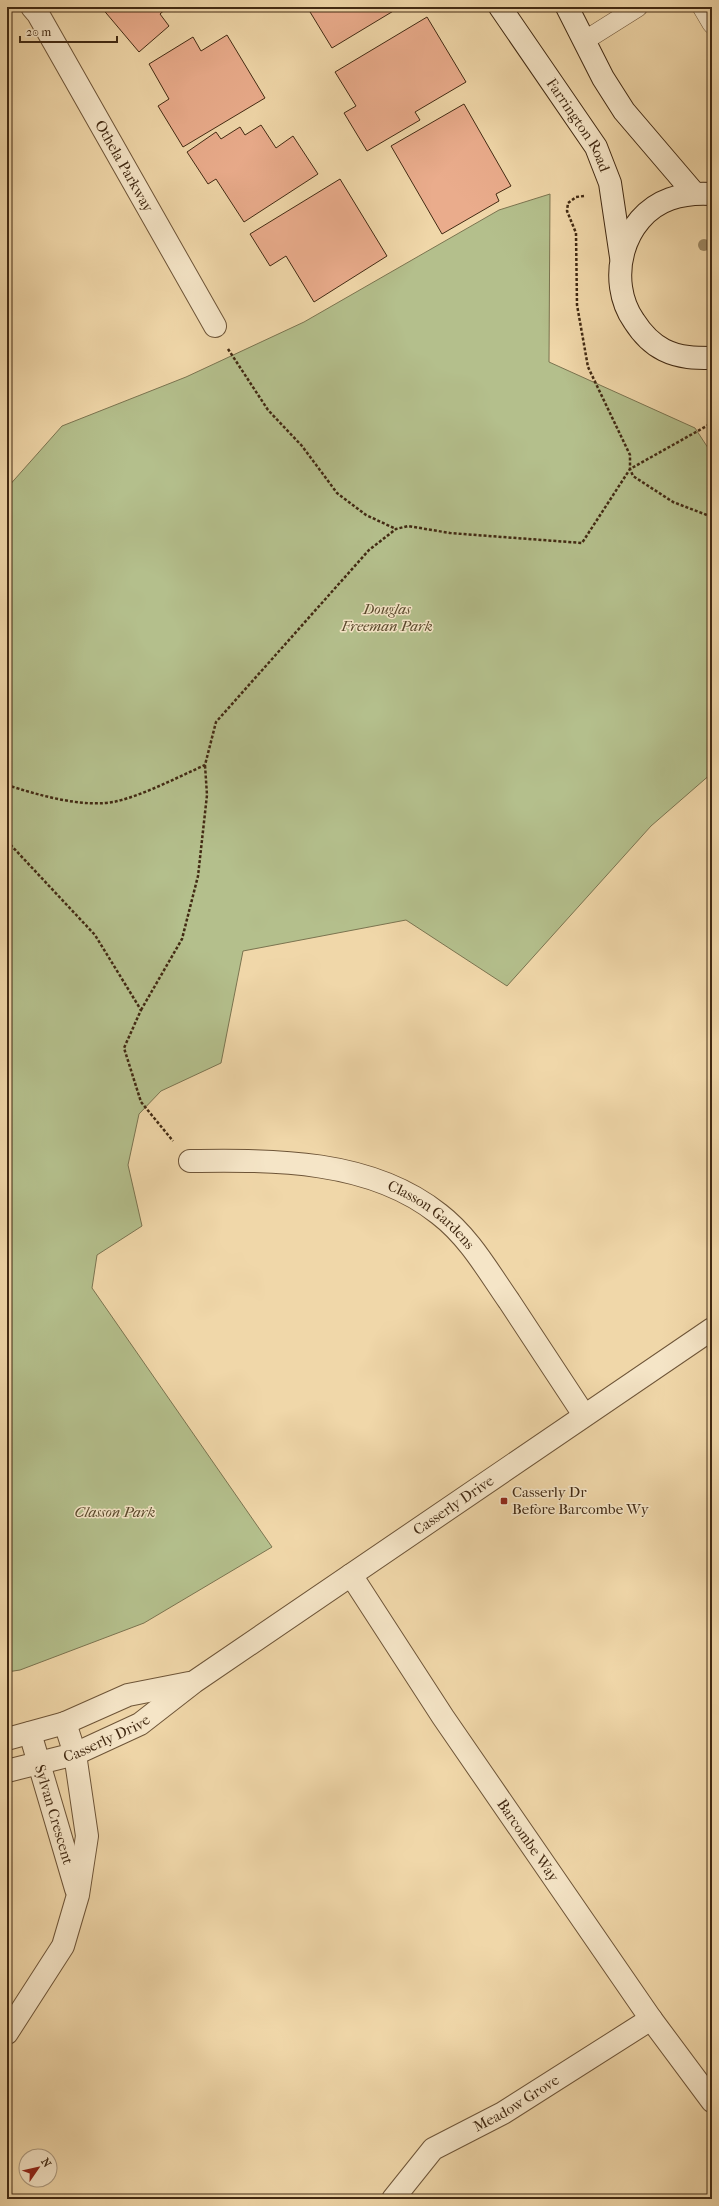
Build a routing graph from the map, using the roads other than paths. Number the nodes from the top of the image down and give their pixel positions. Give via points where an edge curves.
1 (32, 7) edge
2 (500, 7) edge
3 (567, 7) edge
4 (638, 7) edge
5 (702, 7) edge
6 (712, 24) edge
7 (584, 40) junction
8 (703, 193) edge
9 (621, 257) junction
10 (215, 326) road end
11 (690, 358) junction
12 (712, 358) edge
13 (712, 375) edge
14 (190, 1161) road end
15 (712, 1329) edge
16 (584, 1415) junction
17 (351, 1575) junction
18 (194, 1682) junction
19 (65, 1723) junction
20 (30, 1733) junction
21 (7, 1739) edge
22 (75, 1754) junction
23 (39, 1763) junction
24 (7, 1771) edge
25 (78, 1896) junction
26 (651, 2019) junction
27 (7, 2032) edge
28 (712, 2101) edge
29 (393, 2199) edge

1 - 10 street, Othela Parkway
2 - 9 street, Farrington Road via 596,147 610,183
3 - 7 street
4 - 7 lane
5 - 6 lane
7 - 8 street via 603,78 624,111
8 - 9 street via 669,200 647,213 630,233
9 - 11 street via 619,284 626,311 642,333 664,350
11 - 12 street
11 - 13 street
14 - 16 street, Classon Gardens via 249,1161 325,1166 365,1177 404,1192 440,1214 472,1247
15 - 16 street, Casserly Drive
16 - 17 street, Casserly Drive
17 - 18 street, Casserly Drive
17 - 26 street, Barcombe Way via 443,1717
18 - 19 street, Casserly Drive via 128,1695
18 - 22 street, Casserly Drive via 140,1724
19 - 20 street, Casserly Drive
19 - 22 street, Sylvan Crescent
20 - 21 street, Casserly Drive
20 - 23 street, Sylvan Crescent
22 - 23 street, Casserly Drive
22 - 25 street, Sylvan Crescent via 87,1836
23 - 24 street, Casserly Drive
23 - 25 street, Sylvan Crescent
25 - 27 street, Sylvan Crescent via 63,1946
26 - 28 street, Barcombe Way
26 - 29 street, Meadow Grove via 503,2113 433,2148

